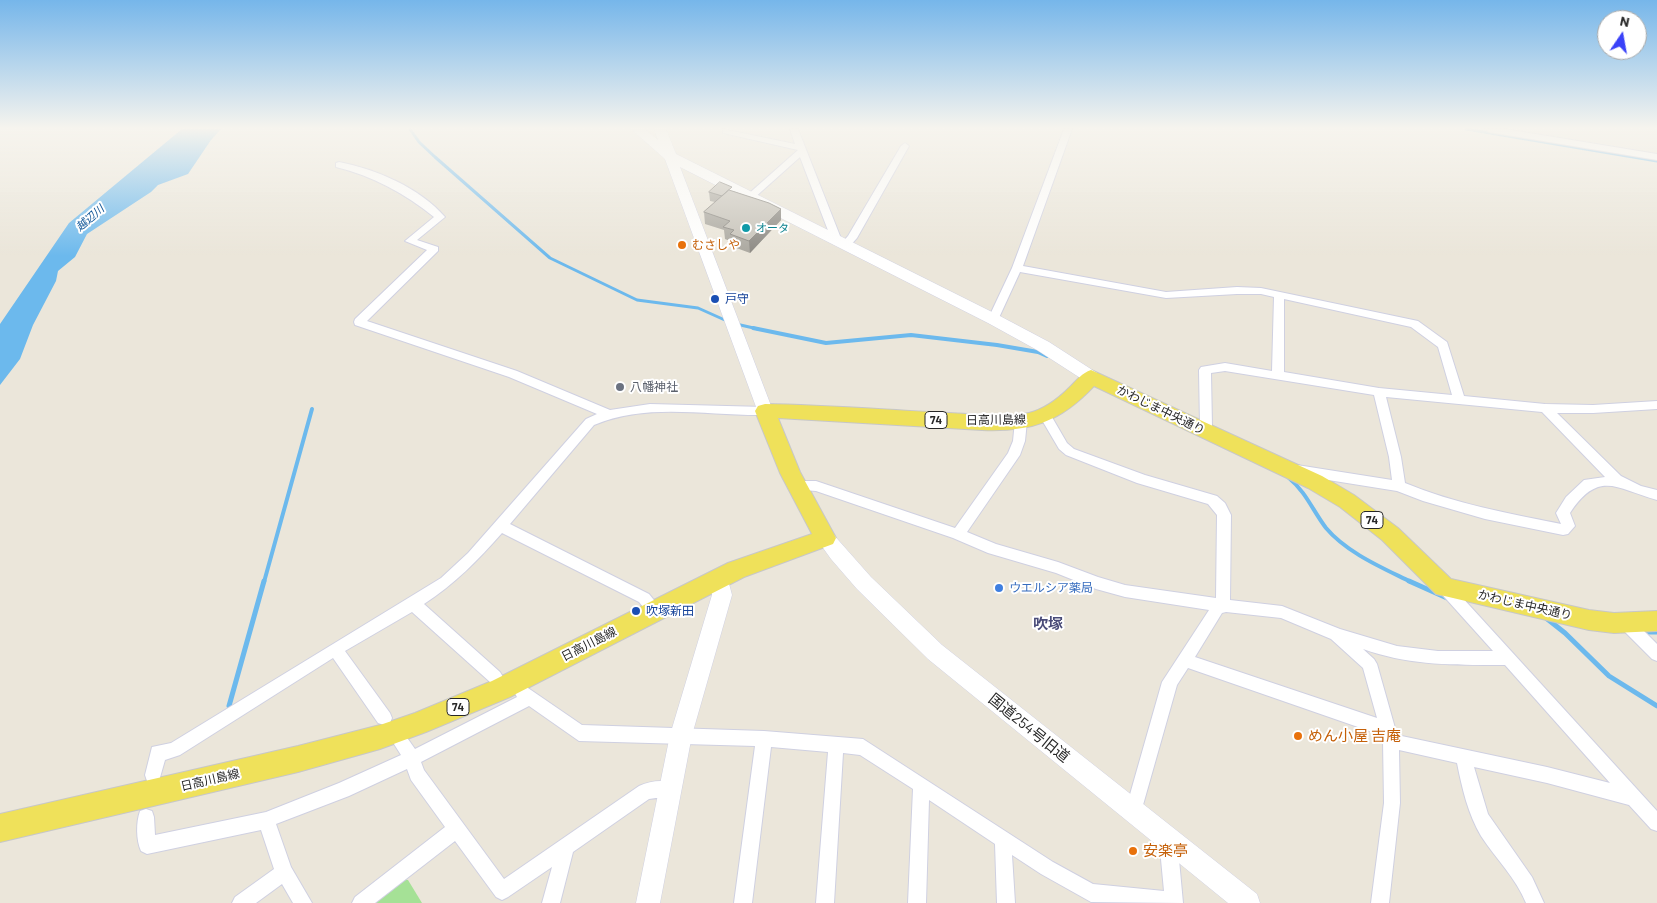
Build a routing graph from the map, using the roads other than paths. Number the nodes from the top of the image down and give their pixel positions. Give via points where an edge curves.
1 (358, 171) edge
2 (676, 171) edge
3 (700, 171) edge
4 (778, 171) edge
5 (810, 171) edge
6 (891, 171) edge
7 (1053, 171) edge
8 (750, 197) junction
9 (841, 243) junction
10 (1017, 268) junction
11 (1279, 294) junction
12 (993, 319) junction
13 (1278, 375) junction
14 (1091, 377) junction
15 (1379, 392) junction
16 (1459, 399) junction
17 (1657, 405) edge
18 (1545, 408) junction
19 (766, 411) junction
20 (609, 414) junction
21 (1045, 415) junction
22 (1021, 421) junction
23 (1203, 431) junction
24 (1292, 471) junction
25 (1616, 480) junction
26 (797, 485) junction
27 (1399, 486) junction
28 (1657, 495) edge
29 (501, 526) junction
30 (958, 534) junction
31 (824, 538) junction
32 (719, 578) junction
33 (1444, 587) junction
34 (414, 604) junction
35 (1221, 607) junction
36 (655, 610) junction
37 (1657, 621) edge
38 (1626, 623) junction
39 (1336, 634) junction
40 (335, 650) junction
41 (1388, 651) junction
42 (1657, 654) edge
43 (1508, 658) junction
44 (1185, 660) junction
45 (1368, 664) junction
46 (514, 686) junction
47 (384, 718) dead end
48 (681, 734) junction
49 (1389, 735) junction
50 (764, 739) junction
51 (402, 744) dead end
52 (836, 745) junction
53 (1463, 756) junction
54 (412, 758) junction
55 (153, 775) dead end
56 (921, 785) junction
57 (670, 790) junction
58 (1632, 797) junction
59 (1133, 812) junction
60 (146, 817) dead end
61 (266, 820) junction
62 (1657, 823) edge
63 (0, 828) edge
64 (457, 829) junction
65 (1168, 838) junction
66 (1003, 839) junction
67 (565, 849) junction
68 (284, 872) junction
69 (1091, 898) edge
70 (1174, 902) edge
71 (241, 903) edge
72 (303, 903) edge
73 (361, 903) edge
74 (551, 903) edge
75 (648, 903) edge
76 (742, 903) edge
77 (825, 903) edge
78 (917, 903) edge
79 (1006, 903) edge
80 (1248, 903) edge
81 (1380, 903) edge
82 (1535, 903) edge

1 - 20 street via 415,197 440,217 410,241 434,249 359,322 513,374
2 - 19 street
3 - 8 street, かわじま中央通り
4 - 8 street
5 - 9 street
6 - 9 street via 852,238
7 - 10 street
8 - 9 street, かわじま中央通り
9 - 12 street, かわじま中央通り
10 - 11 street via 1166,295 1186,296 1242,288
10 - 12 street
11 - 13 street
11 - 16 street via 1414,324 1443,345
12 - 14 street, かわじま中央通り
13 - 15 street
13 - 23 street via 1226,368 1205,370 1206,427
14 - 21 main road, 日高川島線 / 74 via 1072,396
14 - 23 main road, かわじま中央通り / 74
15 - 16 street
15 - 27 street
16 - 18 street
17 - 18 street
18 - 25 street
19 - 20 street via 628,410
19 - 22 main road, 日高川島線 / 74
19 - 26 main road
20 - 29 street via 590,422
21 - 22 main road, 日高川島線 / 74
21 - 35 street via 1062,446 1070,452 1142,479 1212,500 1220,507 1224,515
22 - 30 street via 1014,455
23 - 24 main road, かわじま中央通り / 74
24 - 27 street
24 - 33 main road, かわじま中央通り / 74 via 1369,517
25 - 27 street via 1589,484 1581,490 1563,513 1568,526 1562,530 1485,514
25 - 28 street
26 - 30 street via 816,486
26 - 31 main road
29 - 34 street via 446,582
29 - 36 street via 644,598
30 - 35 street via 993,549 1124,591
31 - 32 main road, 日高川島線 / 74
31 - 59 street, 国道254号旧道 via 888,609 935,652
32 - 36 main road, 日高川島線 / 74
32 - 48 street via 722,595
33 - 38 main road, かわじま中央通り via 1589,620
33 - 43 street
34 - 40 street
34 - 46 street
35 - 39 street via 1282,612
35 - 44 street
36 - 46 main road, 日高川島線 / 74
37 - 38 main road, かわじま中央通り
38 - 42 street
39 - 41 street
39 - 45 street
40 - 47 street
40 - 55 street via 174,750 158,753
41 - 43 street via 1438,658
41 - 45 street
43 - 58 street
44 - 49 street
44 - 59 street via 1170,682
45 - 49 street
46 - 48 street via 579,733
46 - 54 street
46 - 63 main road, 日高川島線 / 74 via 380,737
48 - 50 street
48 - 57 street
49 - 53 street
49 - 81 street via 1392,803
50 - 52 street
50 - 76 street
51 - 54 street
52 - 56 street via 863,747
52 - 77 street
53 - 58 street
53 - 82 street via 1475,805 1487,828 1530,888
54 - 61 street
54 - 64 street via 417,774
56 - 66 street
56 - 78 street
57 - 67 street via 657,788 645,792
57 - 75 street
58 - 62 street
59 - 65 street, 国道254号旧道
60 - 61 street via 147,845
61 - 68 street
64 - 67 street via 502,891
64 - 73 street
65 - 70 street
65 - 80 street, 国道254号旧道
66 - 69 street
66 - 79 street
67 - 74 street
68 - 71 street
68 - 72 street
69 - 70 street

